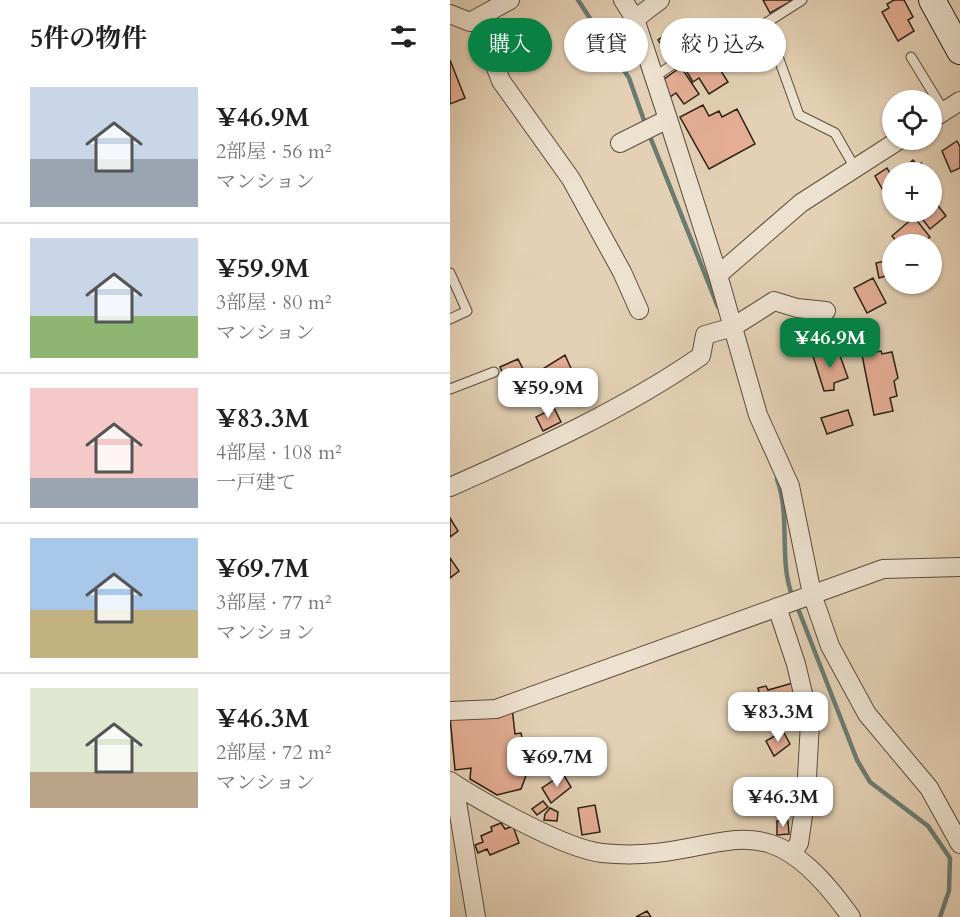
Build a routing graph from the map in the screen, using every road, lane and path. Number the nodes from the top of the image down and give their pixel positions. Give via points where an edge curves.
1 (510, 0) edge
2 (622, 0) edge
3 (660, 0) edge
4 (802, 0) edge
5 (932, 0) edge
6 (450, 15) edge
7 (477, 18) edge
8 (634, 18) edge
9 (636, 18) edge
10 (774, 18) edge
11 (468, 21) edge
12 (960, 51) edge
13 (911, 57) dead end
14 (648, 59) edge
15 (498, 72) edge
16 (662, 72) edge
17 (784, 72) edge
18 (654, 77) junction
19 (926, 90) edge
20 (960, 101) edge
21 (942, 112) edge
22 (663, 122) junction
23 (620, 144) dead end
24 (883, 150) edge
25 (855, 168) junction
26 (450, 273) edge
27 (718, 274) junction
28 (639, 310) dead end
29 (826, 311) dead end
30 (450, 319) edge
31 (733, 327) junction
32 (494, 372) dead end
33 (450, 389) edge
34 (450, 487) edge
35 (960, 567) edge
36 (809, 595) junction
37 (782, 605) junction
38 (450, 711) edge
39 (452, 782) edge
40 (960, 844) edge
41 (792, 853) junction
42 (476, 917) edge
43 (851, 917) edge

1 - 7 street
2 - 8 street
3 - 9 street
4 - 10 lane
5 - 12 street
6 - 11 street
13 - 19 lane
14 - 18 street
15 - 28 street via 571,179
16 - 18 lane
17 - 25 lane via 799,115 835,133
18 - 22 street
20 - 21 street
22 - 23 street
22 - 27 street
24 - 25 street
25 - 27 street via 801,203
26 - 30 lane via 467,311
27 - 31 street
29 - 31 street via 774,301
31 - 34 street via 705,335 701,357 678,372 558,439
31 - 36 street via 758,415 790,486
32 - 33 lane
35 - 36 street via 883,569
36 - 37 street
36 - 40 street via 830,646 867,714 929,788
37 - 38 street via 496,709
37 - 41 street via 810,723 800,843
39 - 41 street via 575,846 598,853 645,854 745,838
39 - 42 street
41 - 43 street via 830,887

